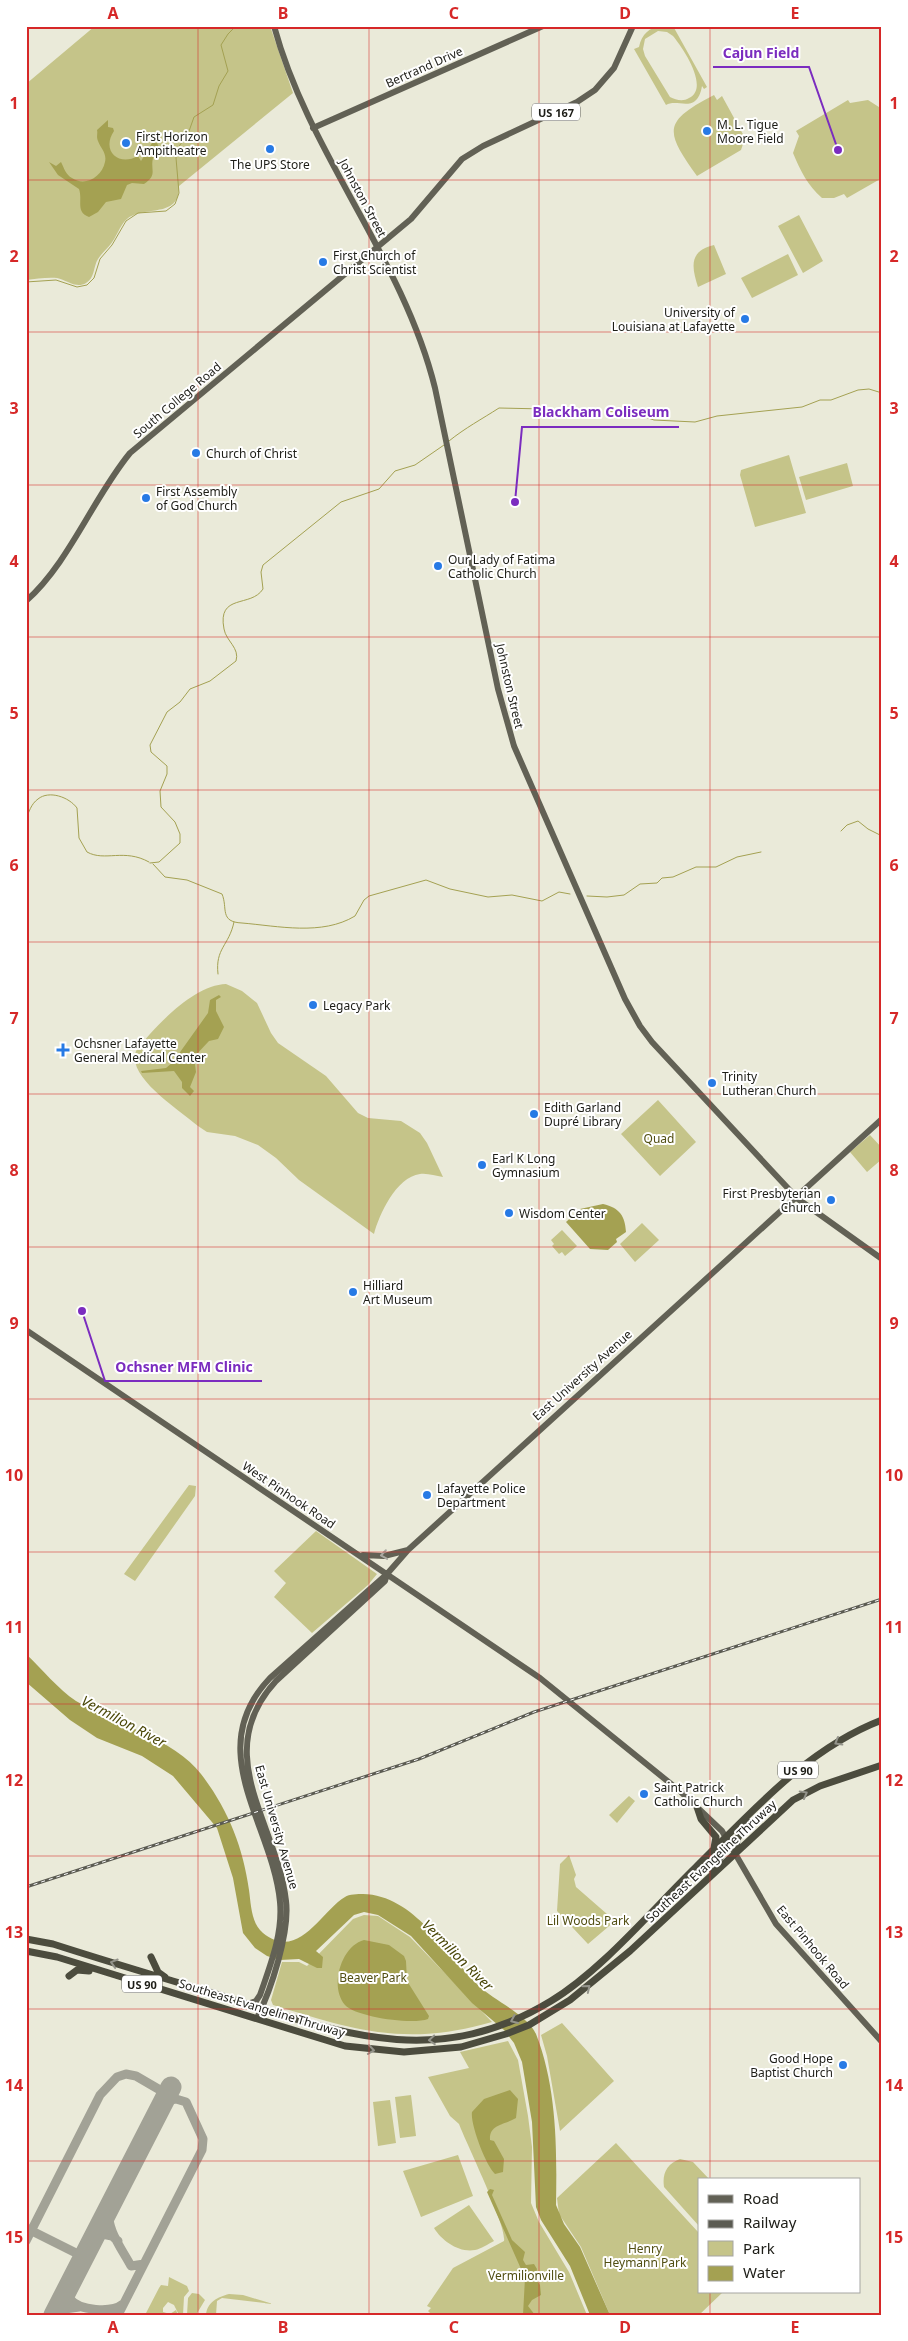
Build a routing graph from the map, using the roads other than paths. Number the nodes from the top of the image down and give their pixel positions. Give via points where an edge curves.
1 (274, 26) edge
2 (543, 26) edge
3 (634, 26) edge
4 (313, 128) junction
5 (376, 247) junction
6 (26, 601) edge
7 (882, 1119) edge
8 (795, 1196) junction
9 (882, 1259) edge
10 (26, 1330) edge
11 (408, 1550) junction
12 (360, 1555) junction
13 (387, 1574) junction
14 (540, 1678) joint
15 (882, 1720) edge
16 (882, 1765) edge
17 (697, 1807) junction
18 (754, 1812) junction
19 (727, 1837) junction
20 (714, 1849) junction
21 (736, 1852) junction
22 (711, 1876) junction
23 (26, 1938) edge
24 (26, 1951) edge
25 (91, 1957) junction
26 (73, 1962) junction
27 (85, 1966) junction
28 (271, 1970) junction
29 (142, 1972) junction
30 (111, 1974) junction
31 (177, 1982) junction
32 (248, 2004) junction
33 (262, 2008) junction
34 (257, 2018) junction
35 (882, 2042) edge

1 - 4 main road, Johnston Street via 291,78
2 - 4 main road, Bertrand Drive
3 - 5 main road, US 167 via 614,68 595,90 568,107 468,155 451,170 418,212
4 - 5 main road, Johnston Street
5 - 6 main road, South College Road via 130,453 54,568
5 - 8 main road, Johnston Street via 422,342 435,388 497,681 514,746 608,963 642,1030
7 - 8 main road, East University Avenue
8 - 9 main road, Johnston Street
8 - 11 main road, East University Avenue
10 - 12 main road, West Pinhook Road
11 -> 12 main road via 384,1556
11 - 13 main road, East University Avenue
12 - 13 main road, West Pinhook Road
13 - 14 main road, West Pinhook Road
13 - 28 main road, East University Avenue via 385,1581 264,1690 251,1720 246,1760 251,1786 286,1901
14 - 17 main road, East Pinhook Road
15 -> 18 highway, US 90 via 844,1738 810,1760
21 -> 16 highway, Southeast Evangeline Thruway / US 90 via 800,1796
17 - 19 main road, East Pinhook Road
17 - 20 highway via 701,1819 716,1837
18 - 19 highway, US 90
18 - 21 highway via 737,1839
19 - 20 highway, US 90
19 - 21 main road, East Pinhook Road
19 - 22 highway via 726,1848
20 -> 33 highway, US 90 via 589,1973 546,2004 513,2021 480,2032 430,2040 374,2038 345,2033
21 - 22 highway, Southeast Evangeline Thruway / US 90
21 - 35 main road, East Pinhook Road via 776,1924
34 -> 22 highway, Southeast Evangeline Thruway / US 90 via 334,2043 381,2051 443,2050 488,2040 547,2016 597,1979
23 - 25 highway, US 90
24 - 26 highway, Southeast Evangeline Thruway / US 90
25 - 26 highway via 77,1955
25 - 27 highway via 82,1960
29 -> 25 highway, US 90
26 - 27 highway, Southeast Evangeline Thruway / US 90
26 - 30 highway via 69,1976 79,1970
27 - 30 highway, Southeast Evangeline Thruway / US 90
28 - 32 main road, East University Avenue via 258,1998
28 - 33 main road, East University Avenue
29 - 31 highway, US 90
29 - 31 highway via 152,1967 151,1958 161,1974
30 - 34 highway, Southeast Evangeline Thruway / US 90
31 - 32 highway, Southeast Evangeline Thruway / US 90
32 - 33 highway, Southeast Evangeline Thruway / US 90
33 - 34 main road, East University Avenue

